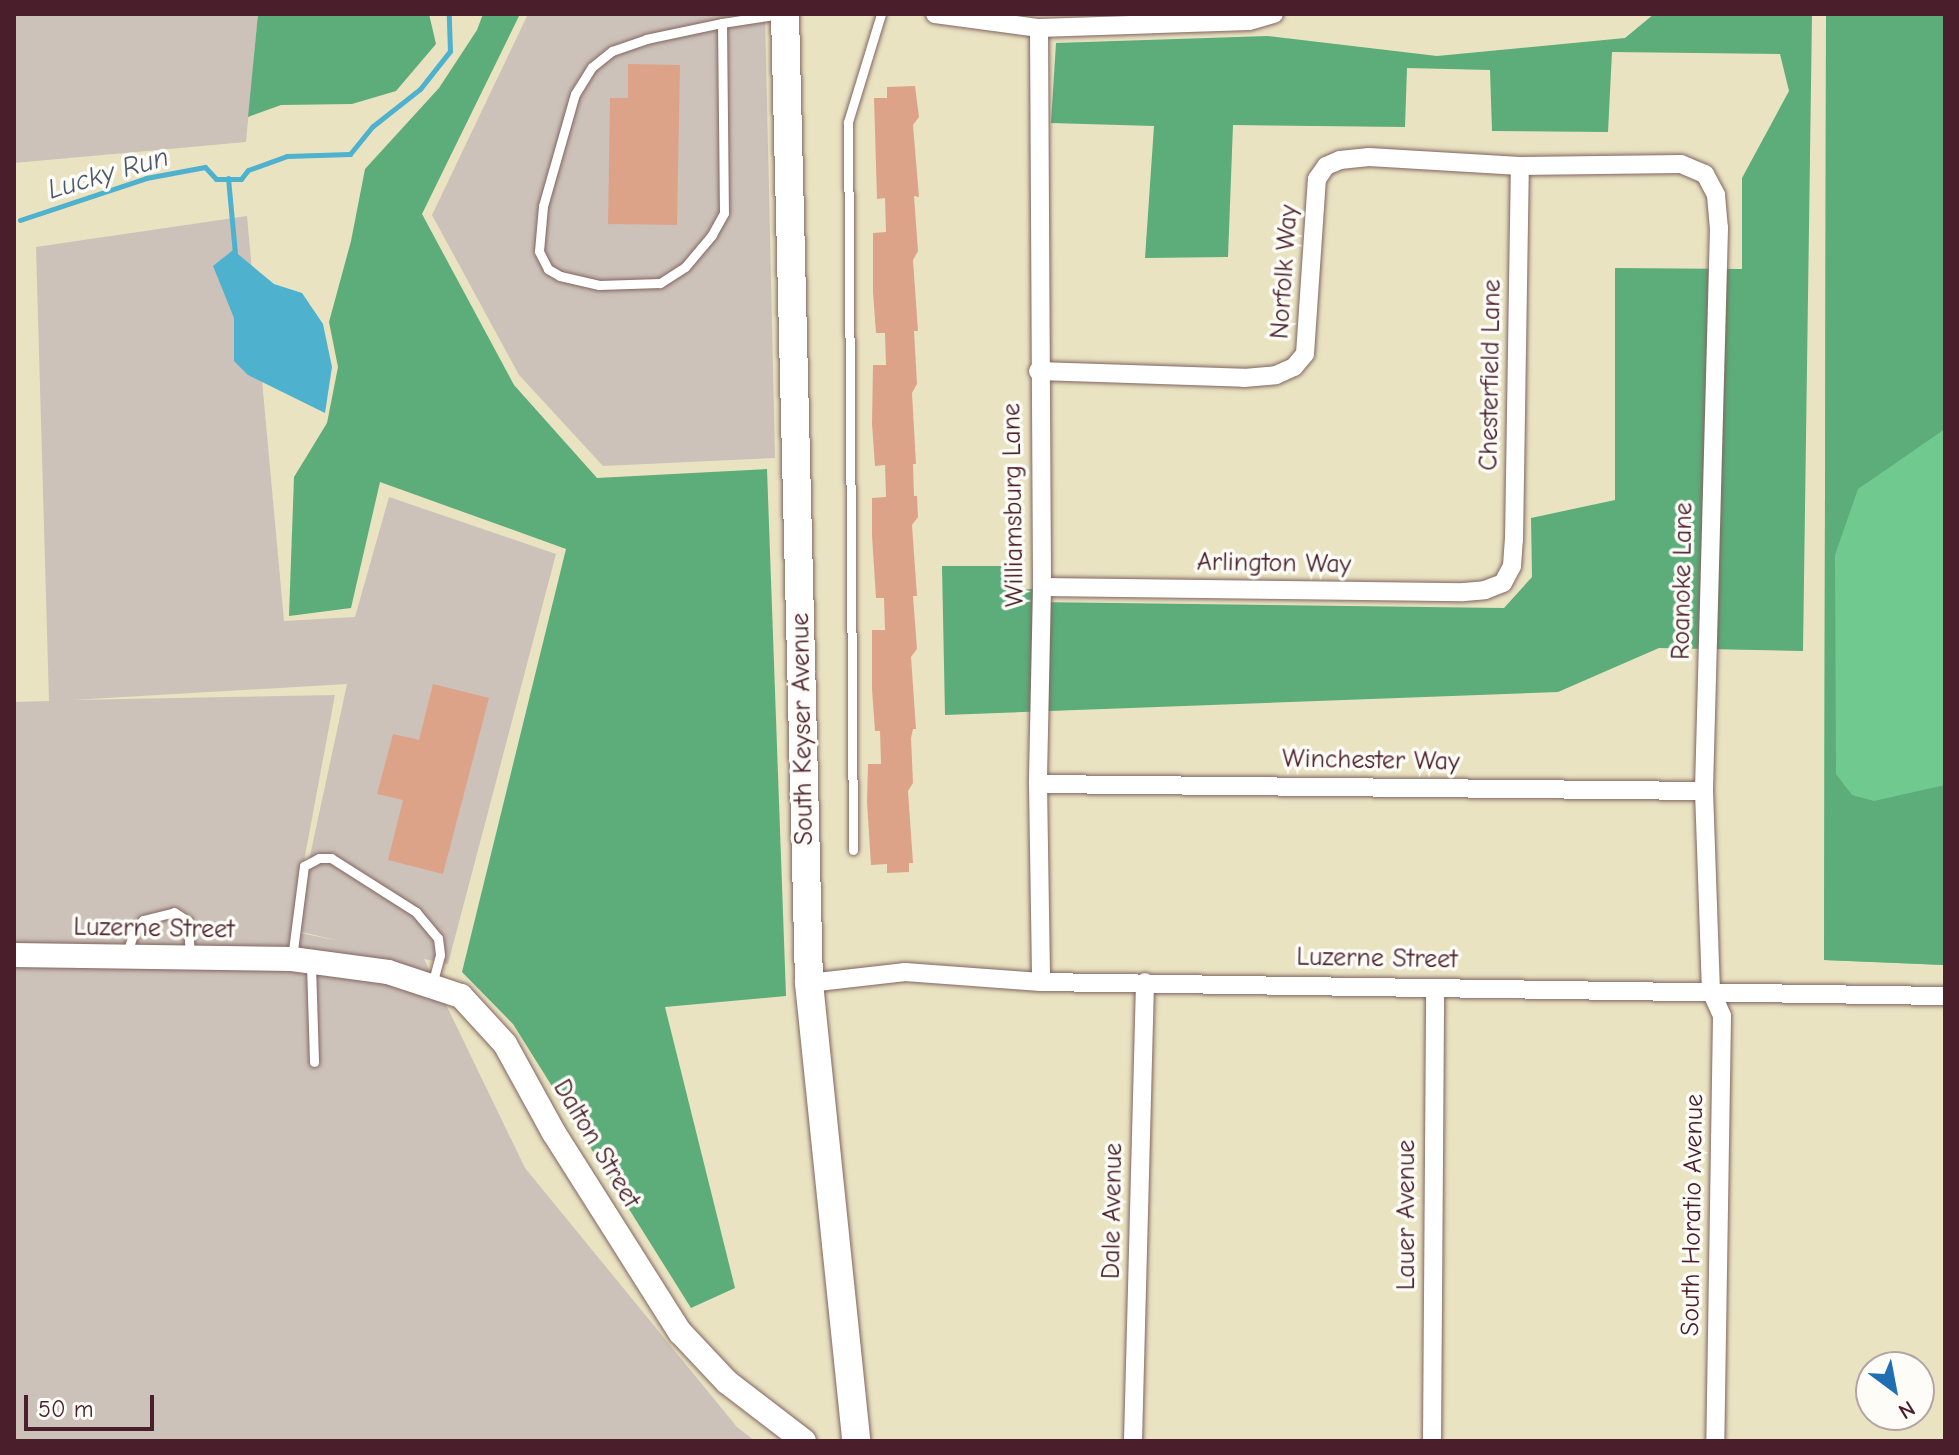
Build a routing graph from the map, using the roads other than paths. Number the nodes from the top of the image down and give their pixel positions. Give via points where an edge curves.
1 (782, 14) edge
2 (881, 14) edge
3 (935, 14) edge
4 (1274, 14) edge
5 (722, 23) junction
6 (1039, 28) junction
7 (1520, 166) junction
8 (1705, 174) joint
9 (1038, 371) junction
10 (1503, 583) joint
11 (1042, 587) junction
12 (1038, 784) junction
13 (1704, 791) junction
14 (853, 850) dead end
15 (14, 955) edge
16 (126, 957) junction
17 (190, 958) junction
18 (302, 960) junction
19 (1041, 982) junction
20 (1145, 982) junction
21 (809, 983) junction
22 (432, 985) junction
23 (1435, 989) junction
24 (1711, 991) junction
25 (1945, 996) edge
26 (314, 1062) dead end
27 (804, 1441) edge
28 (856, 1441) edge
29 (1133, 1441) edge
30 (1432, 1441) edge
31 (1715, 1441) edge

1 - 5 lane
1 - 21 main road, South Keyser Avenue
2 - 14 lane via 848,122
3 - 6 street
4 - 6 street via 1249,21
5 - 5 lane via 646,39 612,51 592,67 575,94 543,206 539,251 548,269 599,285 660,283 685,267 712,235 724,213
6 - 9 street, Williamsburg Lane
7 - 8 street, Norfolk Way via 1681,164
7 - 9 street, Norfolk Way via 1369,157 1326,166 1317,179 1305,354 1285,371 1244,378
7 - 10 street, Chesterfield Lane via 1514,540 1512,566
8 - 13 street, Roanoke Lane via 1716,195 1719,228
9 - 11 street, Williamsburg Lane
10 - 11 street, Arlington Way via 1464,592
11 - 12 street, Williamsburg Lane
12 - 13 street, Winchester Way
12 - 19 street, Williamsburg Lane
13 - 24 street, Roanoke Lane
15 - 16 street, Luzerne Street
16 - 17 street, Luzerne Street
16 - 17 lane via 143,920 174,912 188,921
17 - 18 street, Luzerne Street
18 - 22 street, Dalton Street via 388,972
18 - 22 lane via 304,866 331,858 416,912 438,938 440,955
18 - 26 lane
19 - 20 street, Luzerne Street
19 - 21 street, Luzerne Street via 905,972
20 - 23 street, Luzerne Street
20 - 29 street, Dale Avenue
21 - 28 main road, South Keyser Avenue
22 - 27 street, Dalton Street via 461,996 505,1044 554,1133 680,1332 727,1382
23 - 24 street, Luzerne Street
23 - 30 street, Lauer Avenue
24 - 25 street, Luzerne Street
24 - 31 street, South Horatio Avenue via 1722,1016

